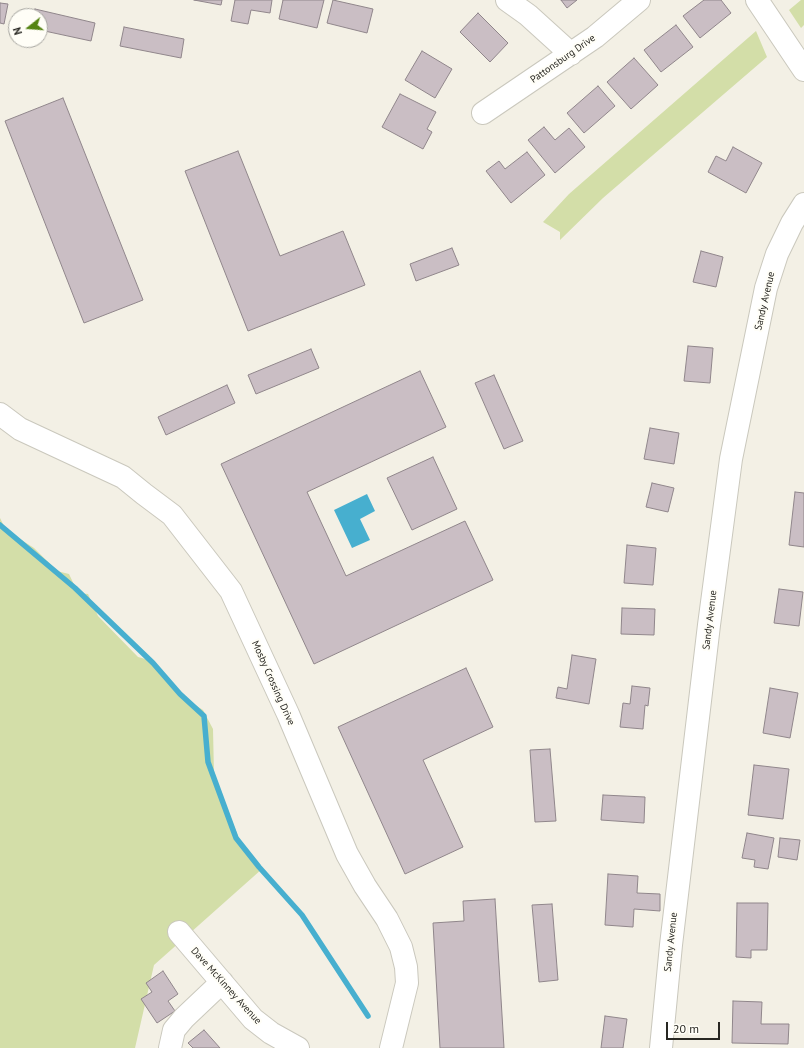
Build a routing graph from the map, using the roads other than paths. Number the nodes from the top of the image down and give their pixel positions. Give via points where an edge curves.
1 (508, 0) edge
2 (639, 0) edge
3 (757, 0) edge
4 (571, 54) junction
5 (804, 70) edge
6 (483, 113) dead end
7 (804, 204) edge
8 (0, 414) edge
9 (179, 932) dead end
10 (222, 982) junction
11 (171, 1048) edge
12 (298, 1048) edge
13 (391, 1048) edge
14 (661, 1048) edge

1 - 4 street
2 - 4 street, Pattonsburg Drive
3 - 5 street
4 - 6 street, Pattonsburg Drive
7 - 14 street, Sandy Avenue via 776,254 766,288 732,459 708,632
8 - 13 street, Mosby Crossing Drive via 20,429 123,478 172,515 231,591 288,714 347,854 401,946 407,983
9 - 10 street, Dave McKinney Avenue
10 - 11 street via 174,1030
10 - 12 street, Dave McKinney Avenue via 253,1019 271,1033

